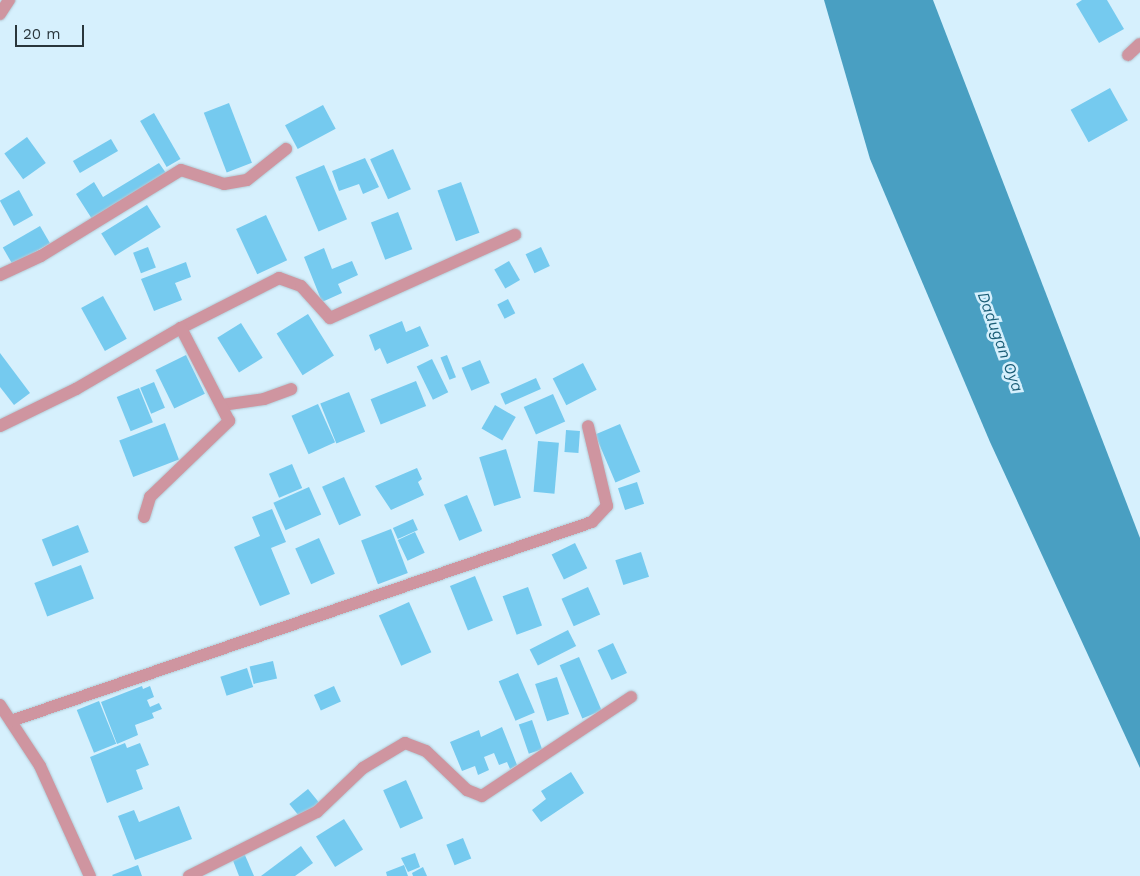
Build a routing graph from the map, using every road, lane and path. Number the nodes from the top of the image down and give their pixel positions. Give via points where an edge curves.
1 (9, 0) edge
2 (0, 14) edge
3 (1140, 44) edge
4 (1128, 55) dead end
5 (286, 149) dead end
6 (515, 235) dead end
7 (0, 275) edge
8 (181, 328) junction
9 (291, 389) dead end
10 (222, 405) junction
11 (0, 426) edge
12 (588, 426) dead end
13 (144, 517) dead end
14 (631, 697) dead end
15 (0, 705) edge
16 (11, 721) junction
17 (90, 876) edge
18 (189, 876) edge

1 - 2 street
3 - 4 street
5 - 7 street via 247,180 224,184 181,170 41,256
6 - 8 street via 330,318 301,286 279,278
8 - 10 street
8 - 11 street via 76,389
9 - 10 street via 264,399
10 - 13 street via 229,421 150,497
12 - 16 street via 606,506 592,522
14 - 18 street via 482,796 466,790 426,751 405,743 363,768 317,812
15 - 16 street
16 - 17 street via 40,766

